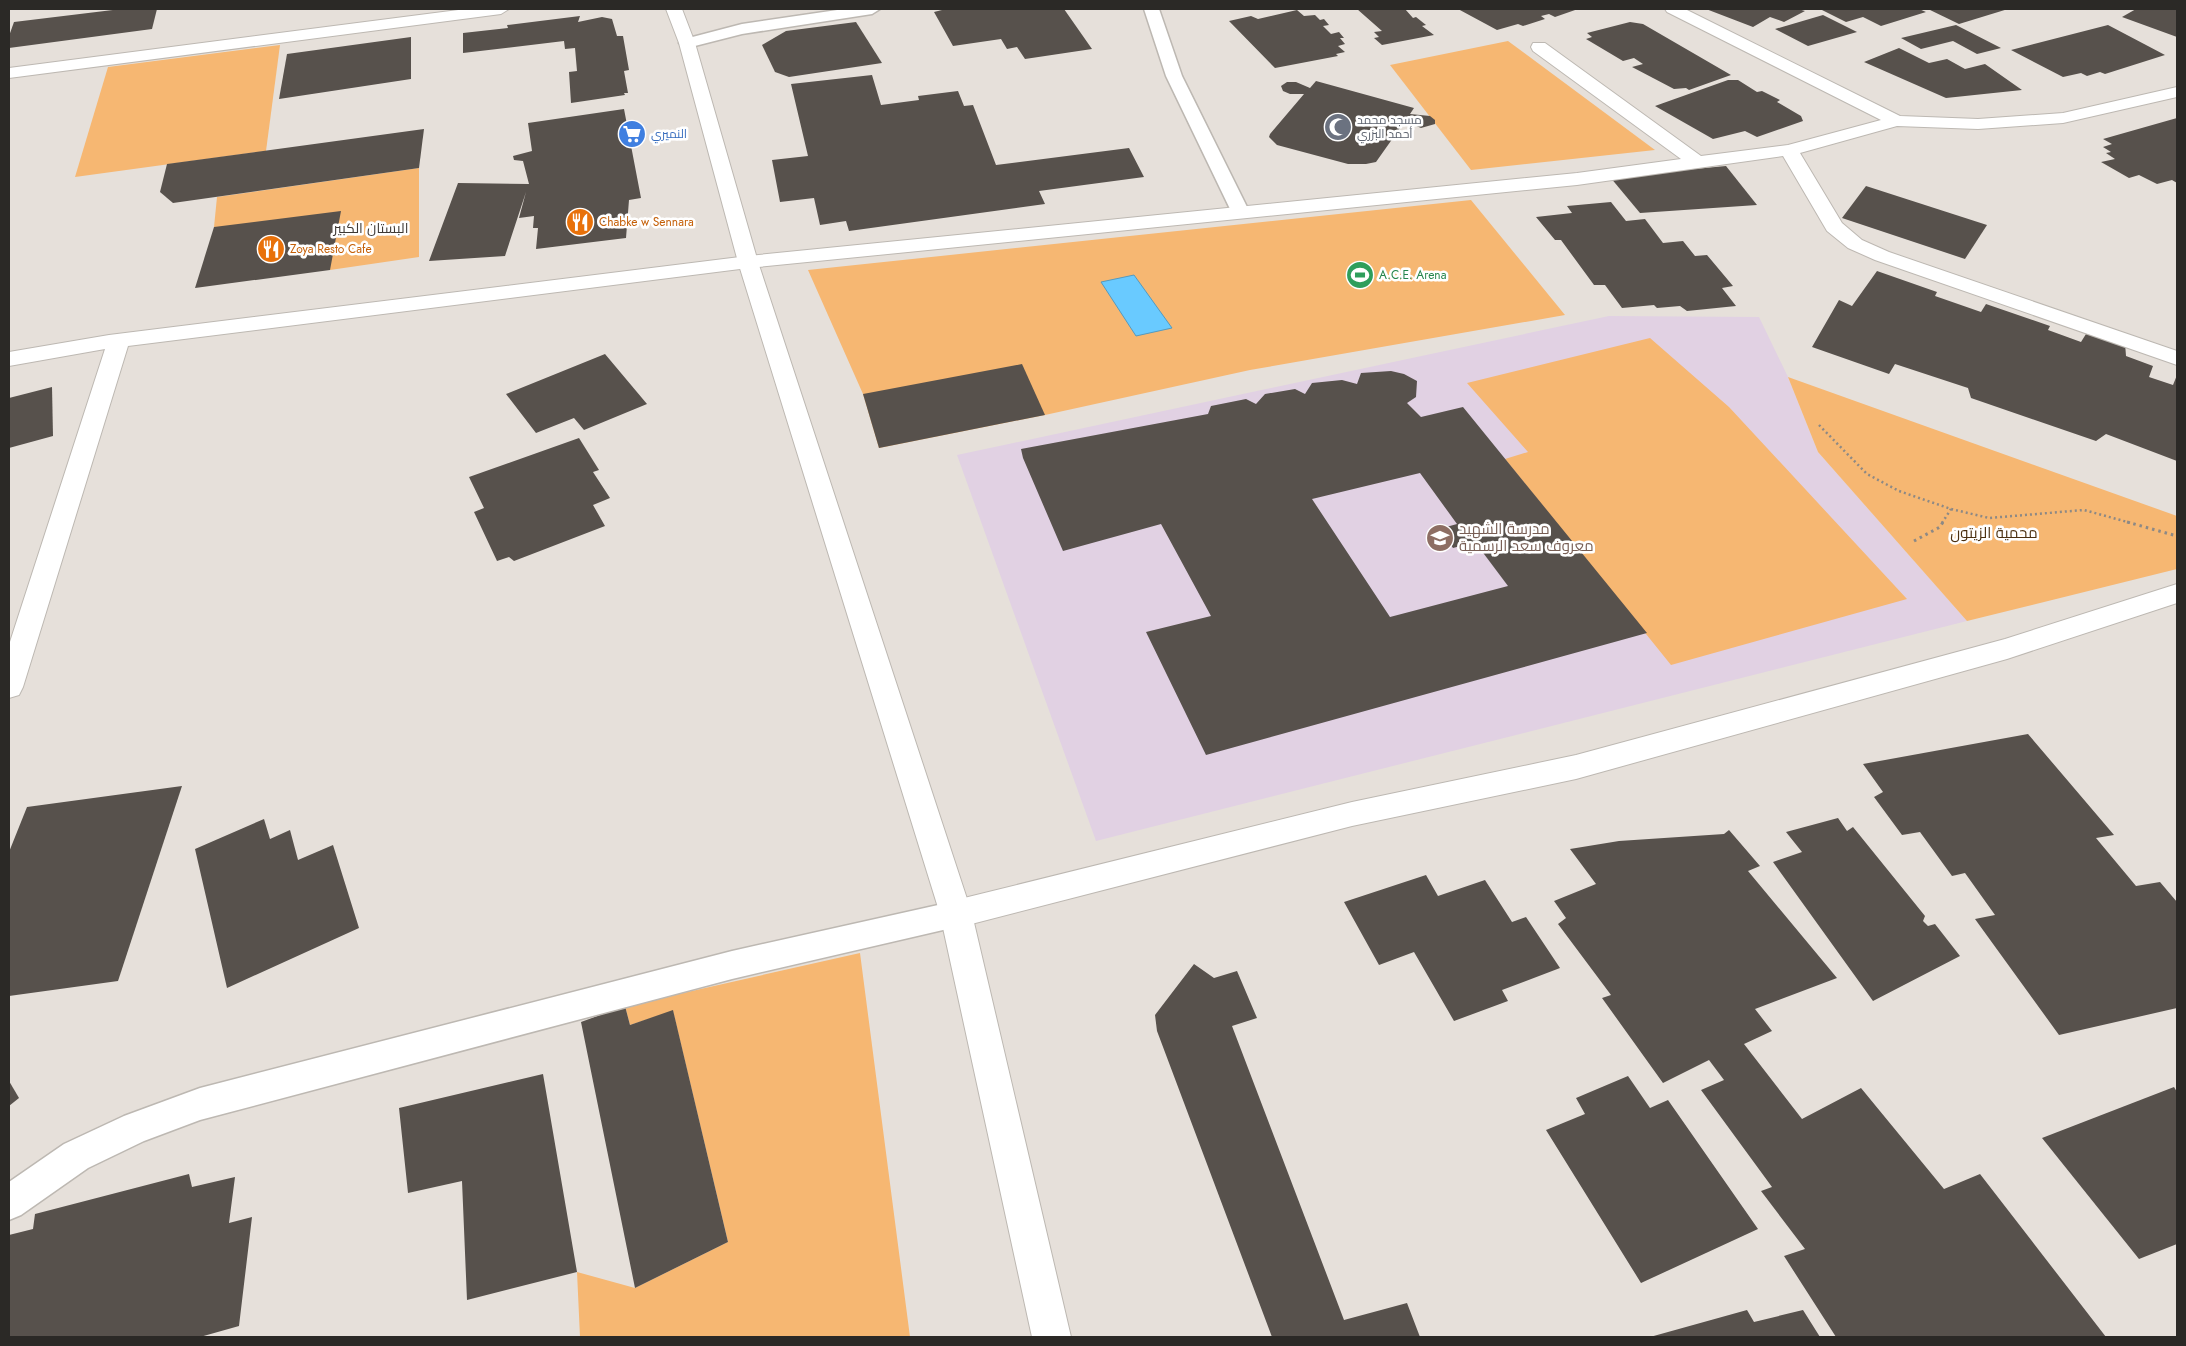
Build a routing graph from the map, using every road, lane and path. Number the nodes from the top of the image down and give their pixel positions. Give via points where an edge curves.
1 (501, 9) edge
2 (674, 9) edge
3 (872, 9) edge
4 (1151, 9) edge
5 (1673, 9) edge
6 (687, 43) junction
7 (1539, 47) dead end
8 (9, 73) edge
9 (2177, 92) edge
10 (1897, 121) junction
11 (1788, 150) junction
12 (1697, 162) junction
13 (1240, 212) junction
14 (748, 262) junction
15 (119, 341) junction
16 (2177, 358) edge
17 (9, 359) edge
18 (1819, 425) dead end
19 (1951, 509) junction
20 (2177, 536) edge
21 (1914, 541) dead end
22 (2177, 593) edge
23 (9, 687) edge
24 (956, 914) junction
25 (9, 1203) edge
26 (1052, 1337) edge

1 - 8 street
2 - 6 street
3 - 6 lane via 742,29
4 - 13 lane via 1174,76
5 - 10 street
6 - 14 street
7 - 12 street
9 - 10 street via 2063,118 1978,124
10 - 11 street
11 - 12 street
11 - 16 street via 1834,227 1855,244
12 - 13 street via 1524,184
13 - 14 street
14 - 15 street
14 - 24 street
15 - 17 street
15 - 23 street
18 - 19 path via 1867,474 1899,491
19 - 20 path via 1989,518 2084,510
19 - 21 path via 1940,527
22 - 24 street via 1998,651 1585,764 1352,814
24 - 25 lane via 732,965 200,1104 136,1128 76,1156
24 - 26 street

